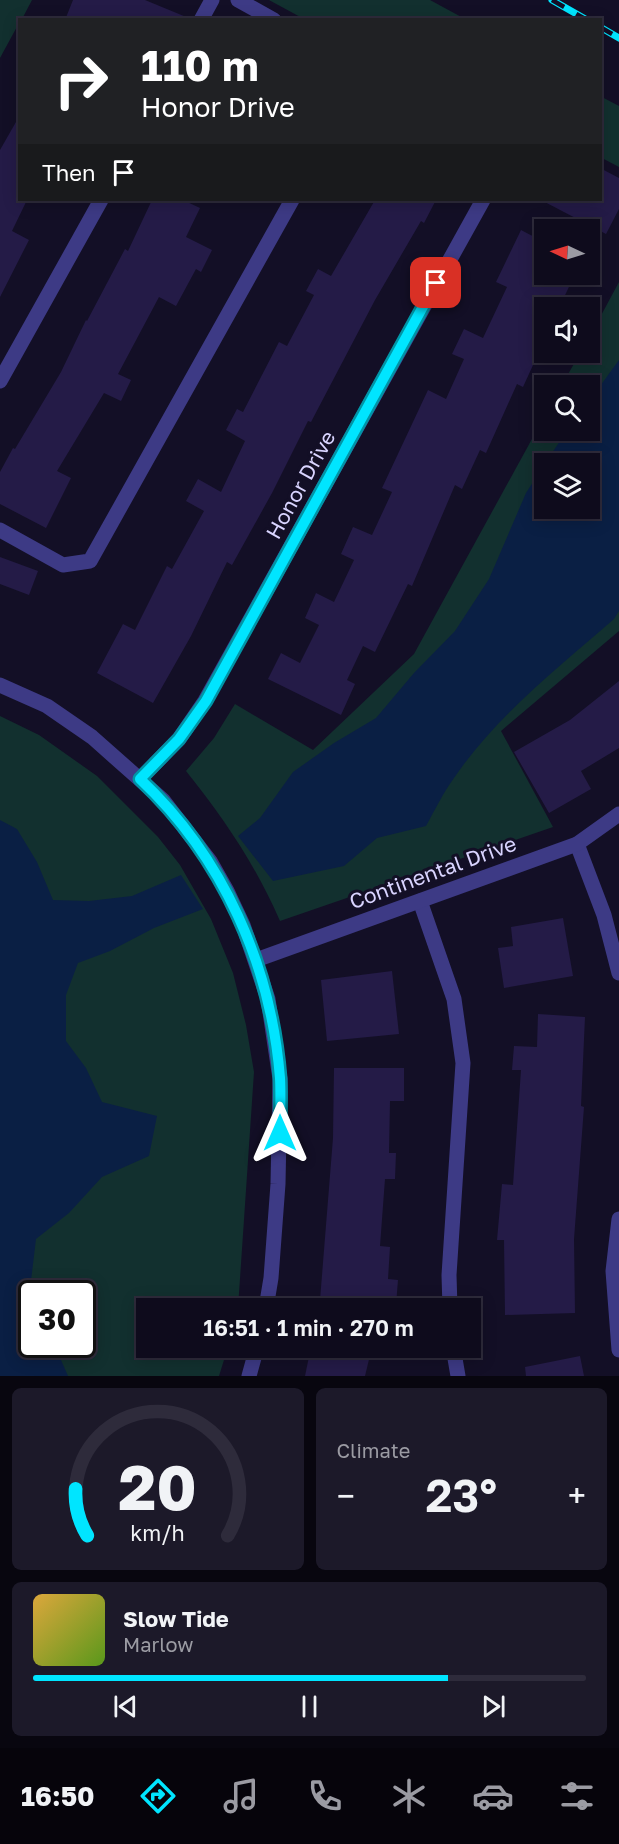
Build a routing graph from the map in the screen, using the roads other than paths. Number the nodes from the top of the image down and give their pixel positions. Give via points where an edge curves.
1 (212, 0) edge
2 (238, 0) edge
3 (202, 18) edge
4 (270, 18) edge
5 (100, 201) edge
6 (291, 201) edge
7 (482, 201) edge
8 (0, 381) edge
9 (0, 530) edge
10 (0, 685) edge
11 (140, 779) junction
12 (619, 814) edge
13 (577, 844) junction
14 (420, 901) junction
15 (256, 960) junction
16 (619, 973) edge
17 (619, 1219) edge
18 (268, 1298) edge
19 (450, 1298) edge
20 (619, 1350) edge
21 (254, 1358) edge
22 (455, 1358) edge
23 (249, 1376) edge
24 (458, 1376) edge

1 - 3 street
2 - 4 street
5 - 8 street
6 - 9 street via 90,561 63,565
7 - 11 street, Honor Drive via 206,701 179,739
10 - 11 street via 47,706 92,737
11 - 15 street via 163,800 210,861
12 - 13 street, Continental Drive
13 - 14 street, Continental Drive
13 - 16 street via 604,915
14 - 15 street, Continental Drive
14 - 19 street via 454,999 463,1063
15 - 18 street via 268,999 280,1079 278,1184
17 - 20 street via 613,1271
21 - 23 street
22 - 24 street

